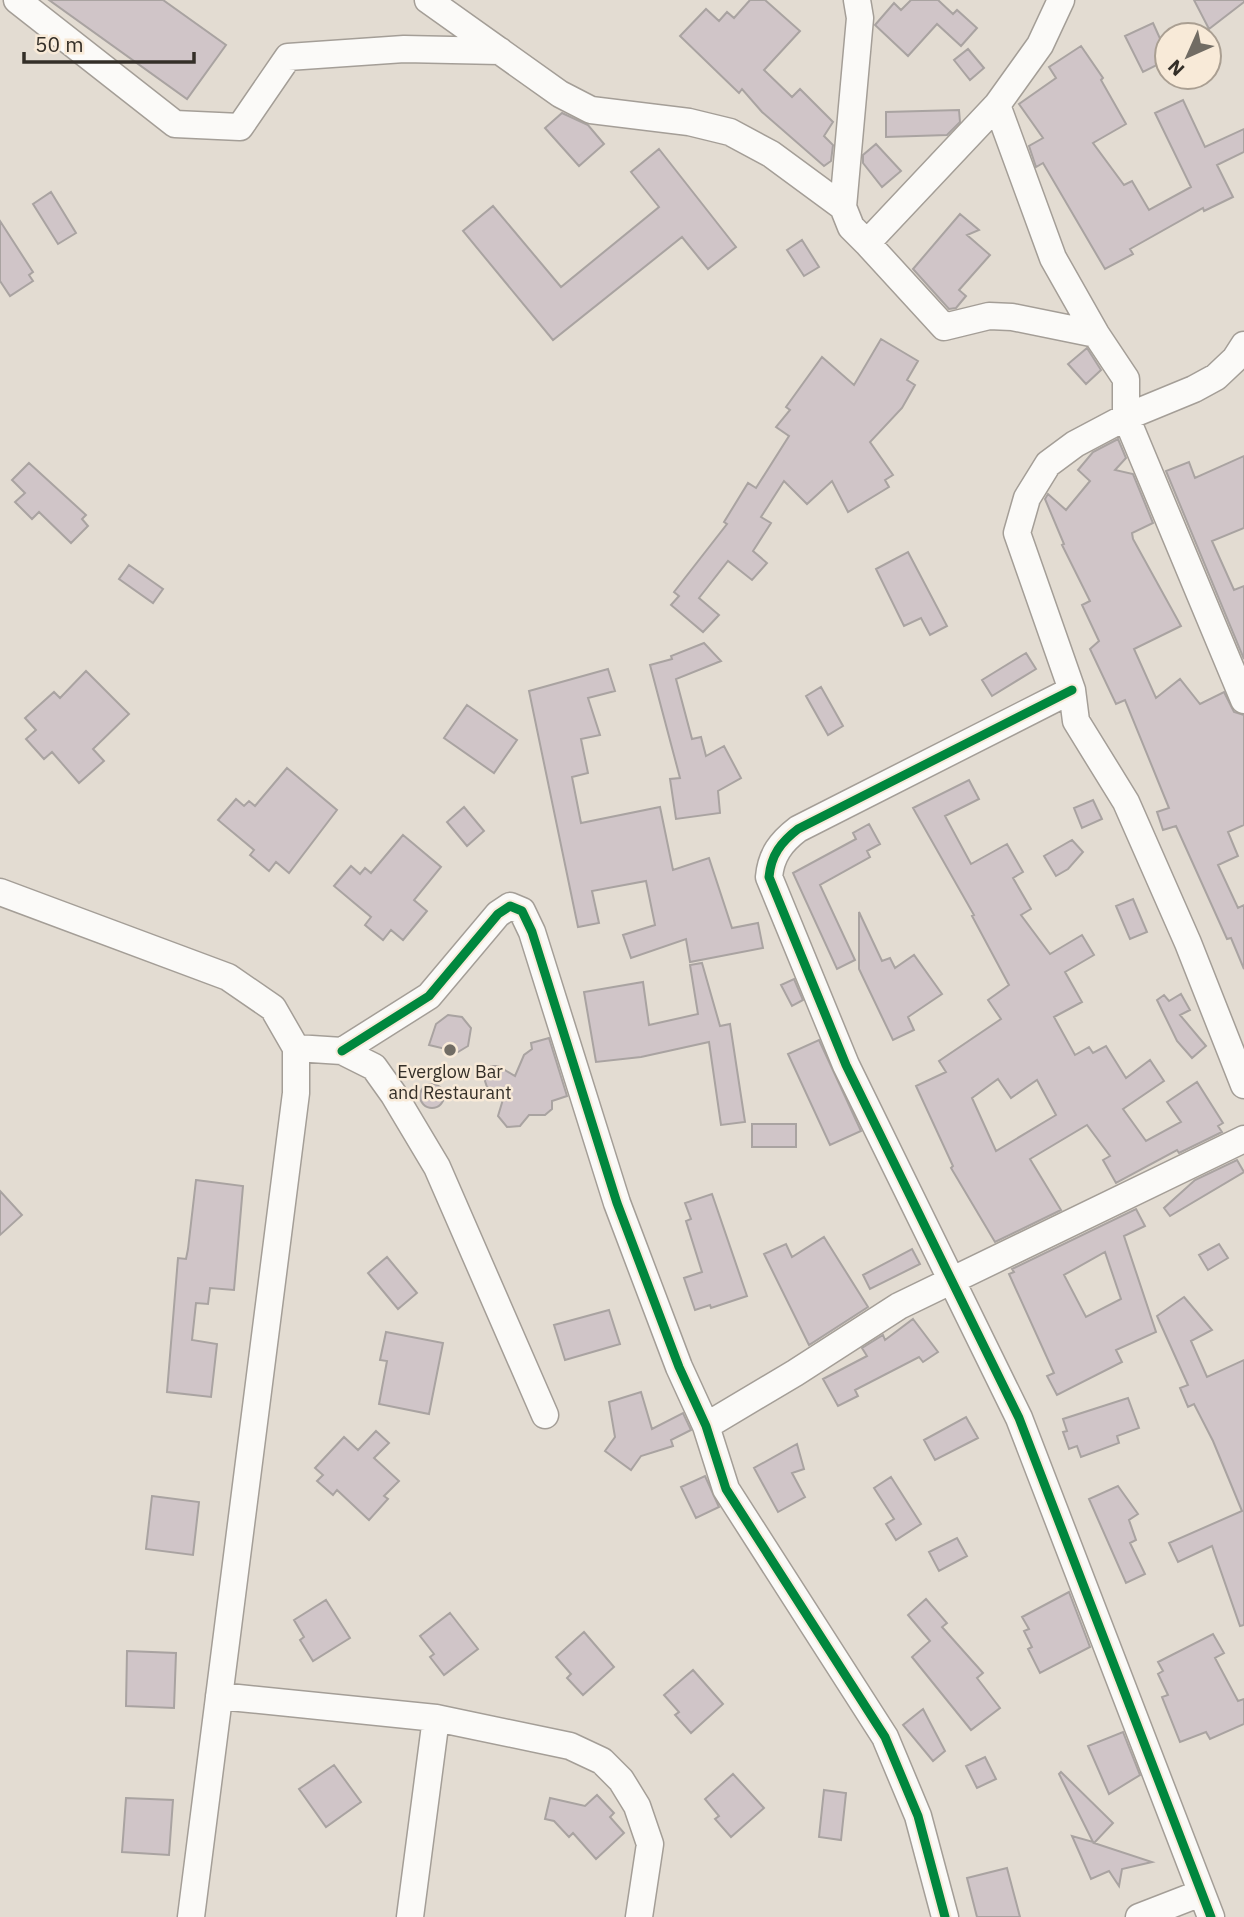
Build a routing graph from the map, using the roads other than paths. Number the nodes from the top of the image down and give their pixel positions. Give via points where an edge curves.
1 (17, 0) edge
2 (428, 0) edge
3 (857, 0) edge
4 (1061, 0) edge
5 (500, 51) junction
6 (997, 105) junction
7 (843, 207) junction
8 (867, 243) junction
9 (1096, 334) junction
10 (1244, 345) edge
11 (1126, 417) junction
12 (1072, 690) junction
13 (1244, 700) edge
14 (0, 892) edge
15 (296, 1048) junction
16 (342, 1051) junction
17 (1244, 1084) edge
18 (1244, 1139) edge
19 (953, 1278) junction
20 (545, 1415) dead end
21 (706, 1426) junction
22 (219, 1696) junction
23 (436, 1718) junction
24 (1206, 1905) edge
25 (191, 1917) edge
26 (410, 1917) edge
27 (639, 1917) edge
28 (945, 1917) edge
29 (1139, 1917) edge

1 - 5 street via 175,124 240,127 288,57 404,49
2 - 5 street
3 - 7 street via 860,18
4 - 6 street via 1040,45
5 - 7 street via 592,110 730,132 771,154
6 - 8 street
6 - 9 street via 1053,258
7 - 8 street via 851,227
8 - 9 street via 944,327 989,316 1012,317
9 - 11 street via 1126,380
10 - 11 street via 1216,377
11 - 12 street via 1048,464 1027,498 1017,533
11 - 13 street
12 - 17 street via 1076,721 1126,802
12 - 19 street via 798,829 781,842 770,862 775,898 846,1065
14 - 15 street via 228,977 273,1008
15 - 16 street
15 - 22 street via 294,1105
16 - 20 street via 374,1067 437,1167
16 - 21 street via 429,996 498,914 510,906 522,911 617,1203
18 - 19 street
19 - 21 street via 899,1306
19 - 24 street via 1019,1418
21 - 28 street via 726,1489 886,1737 918,1816
22 - 23 street
22 - 25 street
23 - 26 street
23 - 27 street via 570,1746 602,1761 638,1806 650,1844
24 - 29 street

